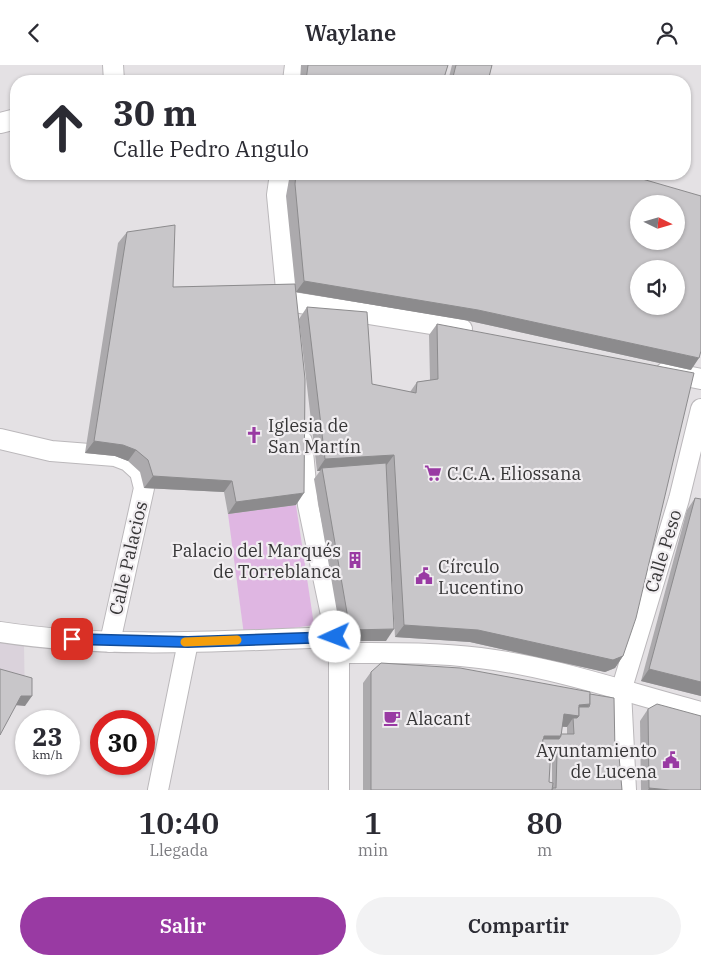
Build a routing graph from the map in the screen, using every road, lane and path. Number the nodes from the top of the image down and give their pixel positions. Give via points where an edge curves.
1 (279, 180) edge
2 (287, 301) junction
3 (290, 331) edge
4 (480, 332) edge
5 (643, 367) edge
6 (701, 379) edge
7 (701, 409) edge
8 (300, 419) edge
9 (0, 439) edge
10 (679, 499) junction
11 (701, 500) edge
12 (0, 632) edge
13 (110, 642) junction
14 (188, 642) junction
15 (337, 645) junction
16 (621, 691) junction
17 (701, 712) edge
18 (158, 790) edge
19 (339, 790) edge
20 (626, 790) edge

1 - 2 street via 277,195
2 - 3 street
2 - 4 street
5 - 6 street
7 - 10 street, Calle Peso
8 - 15 street via 308,505
9 - 13 street, Calle Palacios via 51,451 115,456 128,461 140,472 144,488
10 - 11 street
10 - 16 street, Calle Peso
12 - 13 street
13 - 14 street
14 - 15 street via 237,640
14 - 18 street
15 - 16 street via 480,658 557,672
15 - 19 street
16 - 17 street
16 - 20 street, Calle Peso

